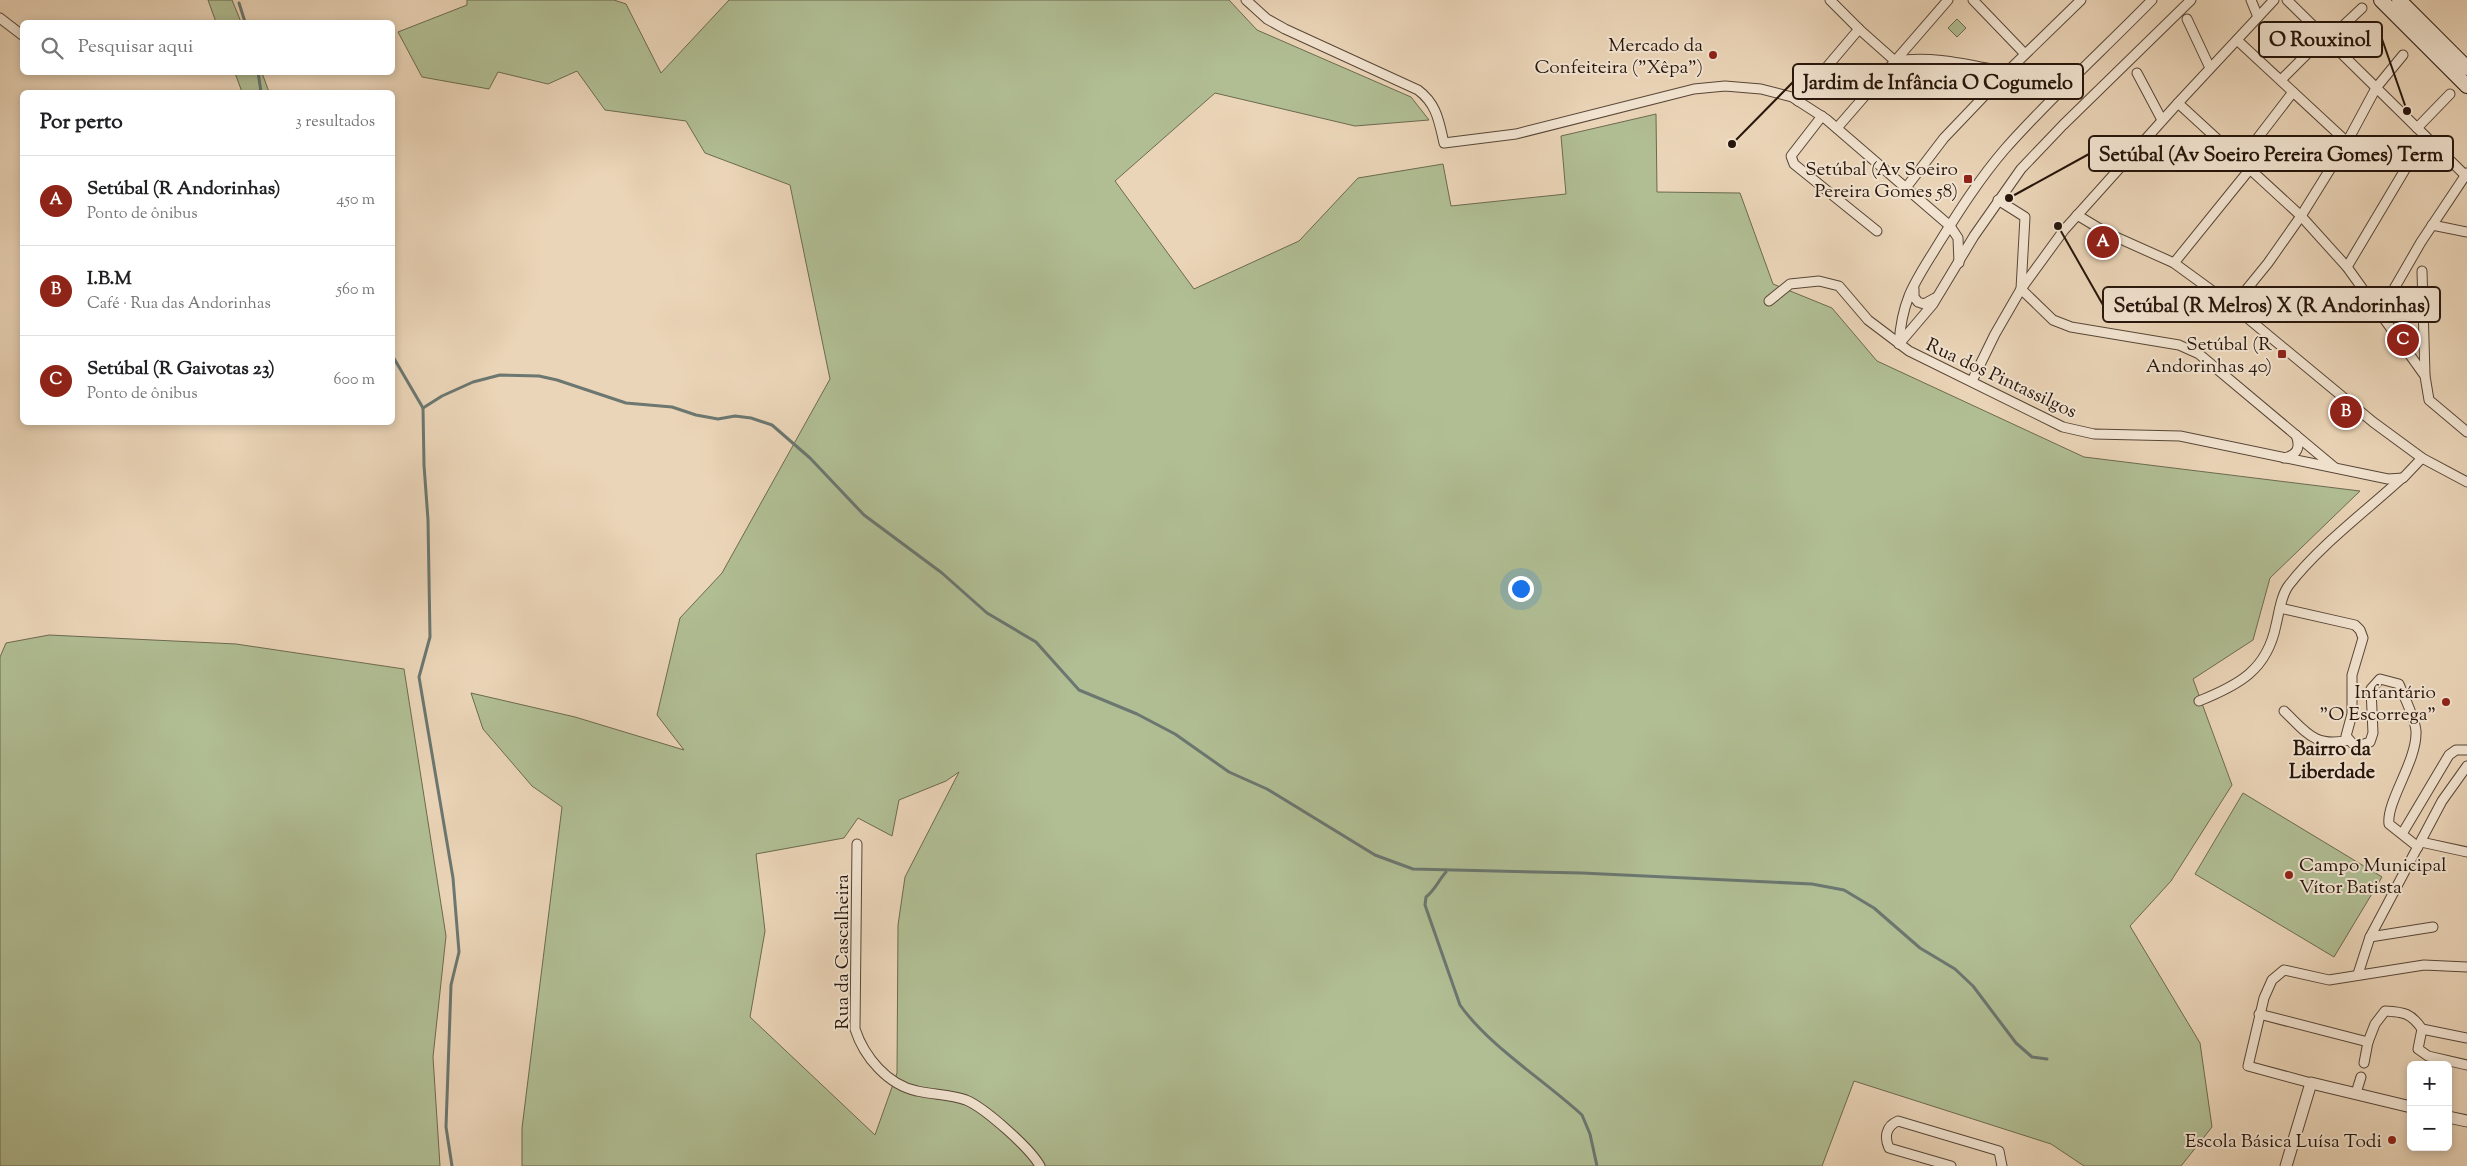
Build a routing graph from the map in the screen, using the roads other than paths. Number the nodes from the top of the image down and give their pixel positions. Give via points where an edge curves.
1 (1246, 0) edge
2 (1830, 0) edge
3 (1948, 0) edge
4 (1973, 0) edge
5 (2081, 0) edge
6 (2152, 0) edge
7 (2191, 0) edge
8 (2251, 0) edge
9 (2274, 0) edge
10 (2287, 0) edge
11 (2381, 0) edge
12 (2399, 0) edge
13 (2362, 8) dead end
14 (2258, 17) junction
15 (0, 18) edge
16 (2186, 19) dead end
17 (1859, 29) junction
18 (20, 33) edge
19 (2326, 38) junction
20 (2237, 40) junction
21 (2025, 54) junction
22 (2403, 55) dead end
23 (1895, 61) junction
24 (2210, 68) junction
25 (2467, 68) edge
26 (2007, 72) junction
27 (2137, 73) dead end
28 (2280, 80) junction
29 (2467, 86) edge
30 (2376, 88) junction
31 (2293, 92) junction
32 (2450, 94) dead end
33 (1798, 101) junction
34 (2178, 103) junction
35 (1822, 116) junction
36 (2162, 120) junction
37 (1837, 128) junction
38 (2418, 128) junction
39 (2425, 136) junction
40 (2347, 142) junction
41 (2240, 161) junction
42 (2250, 169) junction
43 (2466, 174) edge
44 (1905, 189) junction
45 (1998, 200) junction
46 (2077, 215) junction
47 (2301, 216) junction
48 (2432, 225) junction
49 (1950, 226) junction
50 (1877, 231) dead end
51 (2467, 232) edge
52 (1960, 262) junction
53 (2174, 263) junction
54 (2347, 267) junction
55 (2422, 272) dead end
56 (1914, 281) junction
57 (2021, 289) junction
58 (1938, 297) junction
59 (1769, 301) dead end
60 (2233, 306) junction
61 (2380, 312) junction
62 (1899, 344) junction
63 (2425, 376) junction
64 (1972, 381) junction
65 (2467, 432) edge
66 (2295, 434) junction
67 (2284, 458) junction
68 (2422, 458) junction
69 (2336, 469) junction
70 (2403, 478) junction
71 (2467, 482) edge
72 (2280, 608) junction
73 (2199, 701) dead end
74 (2284, 711) dead end
75 (2349, 740) junction
76 (2467, 750) edge
77 (2467, 766) edge
78 (2467, 782) edge
79 (2455, 783) junction
80 (2402, 834) junction
81 (857, 844) dead end
82 (2419, 845) junction
83 (2467, 852) edge
84 (2433, 927) dead end
85 (2370, 937) junction
86 (2467, 967) edge
87 (2358, 974) junction
88 (2259, 1014) junction
89 (2422, 1030) junction
90 (2467, 1038) edge
91 (2368, 1042) junction
92 (2364, 1063) dead end
93 (2467, 1065) edge
94 (2361, 1077) dead end
95 (2311, 1083) junction
96 (2356, 1093) junction
97 (2407, 1106) edge
98 (2452, 1118) edge
99 (2467, 1121) edge
100 (1938, 1164) edge
101 (1040, 1166) edge
102 (1951, 1166) edge
103 (2002, 1166) edge
104 (2286, 1166) edge

1 - 33 street via 1267,19 1285,29 1418,90 1429,98 1435,108 1444,143 1516,134 1694,89 1725,86 1761,89
2 - 17 street
3 - 23 street
4 - 21 street
5 - 21 street
6 - 49 street via 2005,149
7 - 45 street via 2063,125
8 - 14 street
9 - 14 street
10 - 19 street
11 - 29 main road
12 - 25 main road
13 - 19 street
14 - 20 street
15 - 18 street
16 - 24 street
17 - 23 street
17 - 33 street
19 - 28 street
19 - 30 street
20 - 24 street
20 - 28 street
21 - 26 street
22 - 30 street
23 - 26 street via 1925,58
23 - 37 street
24 - 34 street
26 - 44 street via 1944,138
27 - 36 street
28 - 31 street
30 - 38 street
30 - 40 street
31 - 40 street
31 - 41 street
32 - 38 street
33 - 35 street
34 - 36 street
34 - 41 street
35 - 37 street
35 - 50 street via 1796,147 1791,156 1794,164
36 - 46 street
37 - 44 street
38 - 39 street
39 - 43 street
39 - 54 street
40 - 47 street
41 - 42 street
42 - 47 street
42 - 53 street
43 - 48 street
44 - 49 street
45 - 52 street
45 - 57 street via 2025,217
46 - 53 street via 2107,233
46 - 57 street
47 - 54 street
47 - 60 street
48 - 51 street
48 - 61 street
49 - 52 street via 1958,238
49 - 56 street
52 - 58 street
53 - 60 street
54 - 61 street
55 - 63 street
56 - 58 street via 1914,297 1918,302 1924,304
56 - 62 street via 1902,314
57 - 64 street via 1994,334
57 - 66 street via 2053,320 2062,324 2179,345 2198,354
58 - 62 street
59 - 62 street, Rua dos Pintassilgos via 1790,284 1820,281 1839,286 1868,320
60 - 68 street via 2373,422
61 - 63 street
62 - 64 street, Rua dos Pintassilgos
63 - 65 street via 2429,400
64 - 67 street, Rua dos Pintassilgos via 2063,427 2094,434 2180,436
66 - 67 street via 2298,451
66 - 69 street
67 - 69 street, Rua dos Pintassilgos
68 - 70 street
68 - 71 street
69 - 70 street, Rua dos Pintassilgos via 2388,479
70 - 72 street via 2304,566 2286,588
72 - 73 street via 2272,645 2255,668 2231,688
72 - 75 street via 2355,625 2360,630 2363,638 2352,675 2352,714 2346,736
74 - 75 street via 2318,741 2332,744
75 - 80 street via 2362,745 2370,742 2373,734 2371,689 2380,679 2399,684 2416,731 2403,782 2388,815 2389,824
76 - 80 street via 2456,750 2449,755
77 - 79 street
78 - 79 street
79 - 82 street
80 - 82 street
81 - 101 street, Rua da Cascalheira via 855,1029 859,1041 873,1062 890,1078 916,1091 968,1101 1024,1145
82 - 83 street
82 - 85 street
84 - 85 street
85 - 87 street
86 - 87 street via 2424,965
87 - 88 street via 2329,980 2284,970 2272,980
88 - 91 street
88 - 95 street via 2248,1066
89 - 90 street
89 - 91 street via 2414,1018 2401,1012 2385,1011 2375,1024
89 - 93 street via 2418,1048 2428,1056
91 - 92 street
94 - 96 street
95 - 96 street
95 - 104 street
96 - 97 street
98 - 99 street
100 - 102 street
100 - 103 street via 1889,1148 1886,1137 1890,1126 1898,1121 1999,1151

